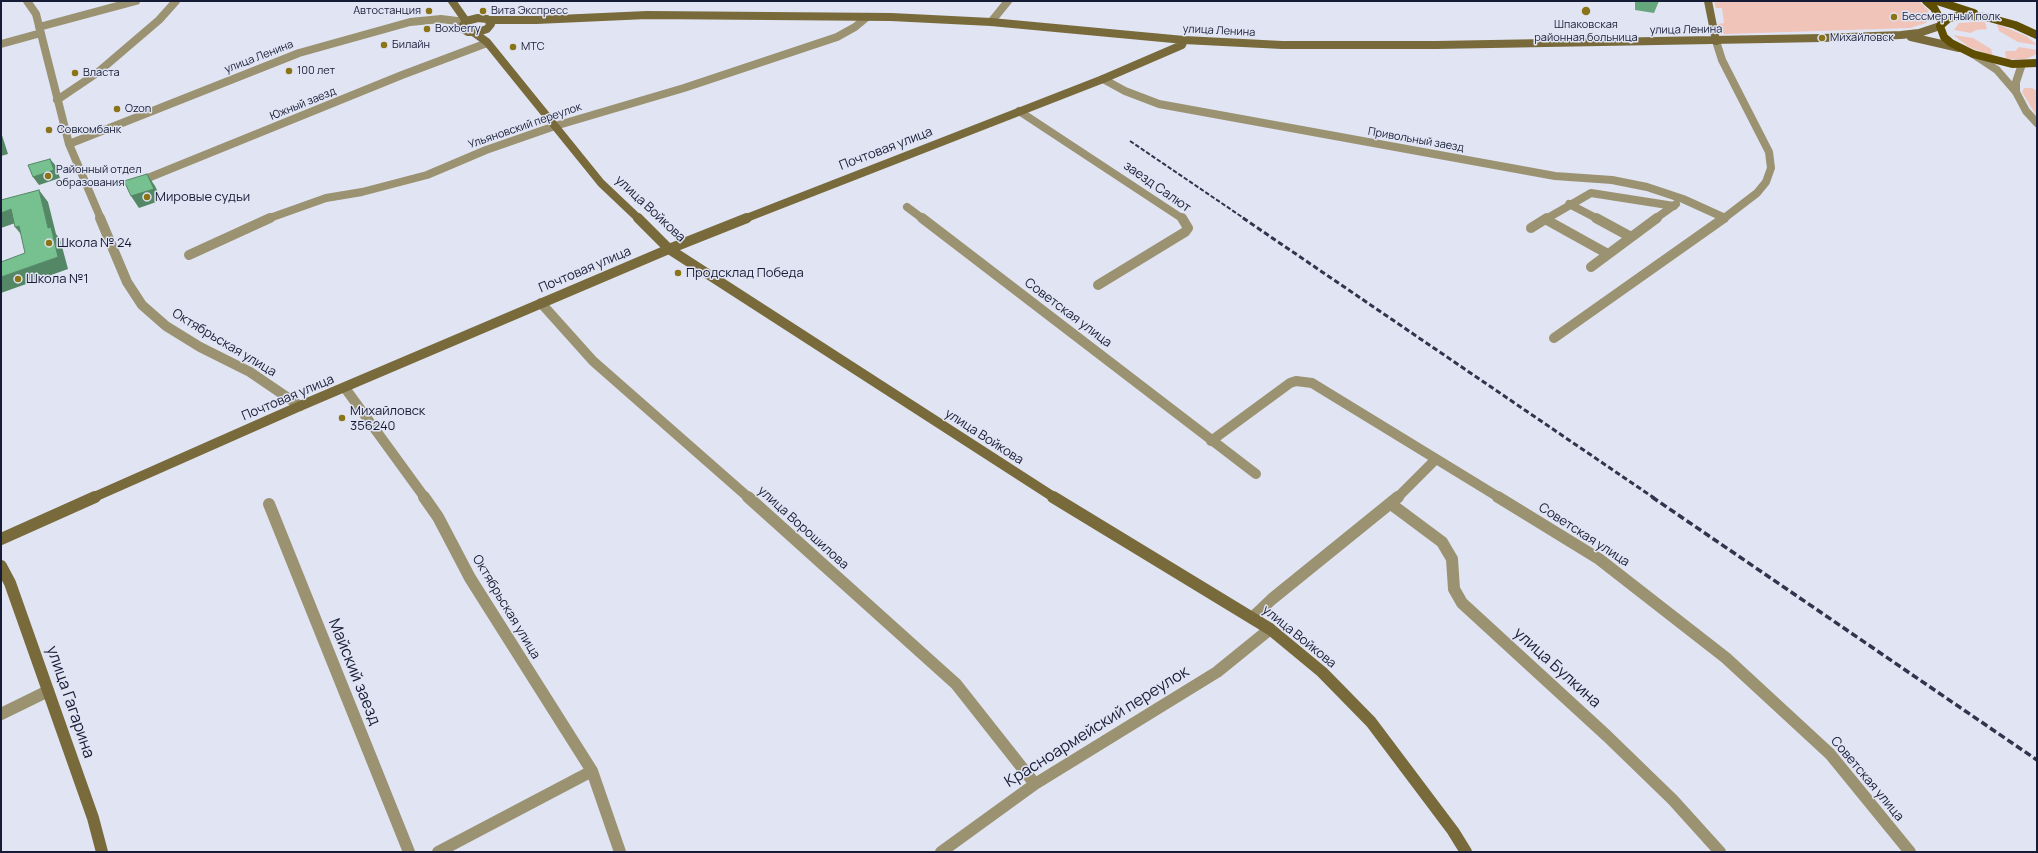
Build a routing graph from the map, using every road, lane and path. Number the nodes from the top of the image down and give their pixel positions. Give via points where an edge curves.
1 (27, 1) edge
2 (136, 1) edge
3 (176, 1) edge
4 (452, 1) edge
5 (1008, 1) edge
6 (1708, 1) edge
7 (1926, 1) edge
8 (1937, 1) edge
9 (117, 3) edge
10 (459, 11) junction
11 (867, 17) junction
12 (478, 18) junction
13 (2001, 20) junction
14 (466, 22) junction
15 (992, 22) junction
16 (1941, 24) junction
17 (488, 25) junction
18 (40, 30) junction
19 (473, 32) junction
20 (1901, 35) junction
21 (2037, 35) edge
22 (1153, 37) junction
23 (1184, 40) junction
24 (1716, 41) junction
25 (487, 43) junction
26 (1, 44) edge
27 (1961, 49) junction
28 (1165, 53) junction
29 (1973, 54) junction
30 (2037, 63) edge
31 (2022, 64) junction
32 (1103, 79) junction
33 (2016, 92) junction
34 (57, 100) junction
35 (1019, 111) junction
36 (2037, 123) edge
37 (555, 126) junction
38 (69, 144) junction
39 (127, 186) edge
40 (1683, 199) junction
41 (1569, 204) junction
42 (1674, 206) junction
43 (907, 207) dead end
44 (1725, 218) junction
45 (1545, 219) junction
46 (1531, 228) dead end
47 (1631, 237) junction
48 (669, 248) junction
49 (1608, 254) junction
50 (189, 255) dead end
51 (1591, 267) dead end
52 (1098, 285) dead end
53 (541, 303) junction
54 (1554, 338) dead end
55 (345, 388) junction
56 (300, 406) junction
57 (1211, 441) junction
58 (1436, 459) junction
59 (1256, 474) dead end
60 (270, 504) dead end
61 (1391, 504) junction
62 (1, 539) edge
63 (1, 566) edge
64 (1252, 618) junction
65 (1270, 629) junction
66 (48, 691) junction
67 (1, 714) edge
68 (592, 771) junction
69 (1035, 784) junction
70 (102, 852) edge
71 (409, 852) edge
72 (438, 852) edge
73 (620, 852) edge
74 (940, 852) edge
75 (1466, 852) edge
76 (1720, 852) edge
77 (1910, 852) edge

1 - 18 street, Октябрьская улица via 36,14
2 - 9 street
3 - 34 street via 159,20 97,73
4 - 10 main road
5 - 15 street
6 - 24 main road
7 - 16 main road via 1934,8
8 - 13 main road
9 - 18 street
10 - 12 main road
10 - 14 main road
11 - 15 main road, улица Ленина
11 - 17 main road, улица Ленина via 655,15 536,20
11 - 37 street, Ульяновский переулок via 837,37 684,88
12 - 14 main road
12 - 17 main road
13 - 16 main road via 1965,16 1949,18
13 - 21 main road
14 - 19 main road, улица Войкова via 461,26 462,30
14 - 38 street, улица Ленина via 440,19 410,22 299,53
15 - 22 main road, улица Ленина
16 - 20 main road via 1919,33
16 - 27 main road via 1944,37
17 - 19 main road
17 - 25 main road
18 - 26 street
18 - 34 street, Октябрьская улица
19 - 25 main road, улица Войкова
20 - 24 main road, улица Ленина
20 - 27 main road
22 - 23 main road, улица Ленина
22 - 28 main road via 1166,45
23 - 24 main road, улица Ленина via 1282,45
23 - 28 main road, Почтовая улица via 1182,45
24 - 44 street via 1722,60 1769,152 1771,168 1766,182 1757,193
25 - 37 main road, улица Войкова
25 - 39 street, Южный заезд via 402,74
27 - 29 main road
28 - 32 main road, Почтовая улица
29 - 31 main road via 2002,62
29 - 33 street via 1997,70
30 - 31 main road
31 - 33 street via 2016,82
32 - 35 main road, Почтовая улица
32 - 40 street, Привольный заезд via 1124,91 1159,104 1555,176 1612,180 1647,187
33 - 36 street via 2026,111
34 - 38 street, Октябрьская улица
35 - 48 main road, Почтовая улица
35 - 52 street, заезд Салют via 1186,222 1188,228 1185,232
37 - 48 main road, улица Войкова via 601,183
37 - 50 street, Ульяновский переулок via 486,150 427,175 362,192 326,198 268,219
38 - 56 street, Октябрьская улица via 127,282 142,305 166,326 200,347 250,372
40 - 42 street
40 - 44 street, Привольный заезд
41 - 42 street via 1591,192
41 - 45 street
41 - 47 street
42 - 47 street
43 - 57 street, Советская улица
44 - 54 street
45 - 46 street
45 - 49 street
47 - 49 street
48 - 53 main road, Почтовая улица
48 - 64 main road, улица Войкова via 1015,474
49 - 51 street
53 - 55 main road, Почтовая улица
53 - 69 street, улица Ворошилова via 593,361 956,684
55 - 56 main road, Почтовая улица
55 - 68 street, Октябрьская улица via 438,517 470,578
56 - 62 main road, Почтовая улица
57 - 58 street, Советская улица via 1290,383 1305,381
57 - 59 street, Советская улица
58 - 61 street
58 - 77 street, Советская улица via 1599,559 1726,658 1830,754
60 - 71 street, Майский заезд
61 - 64 street via 1272,599
61 - 76 street, улица Булкина via 1442,542 1452,559 1454,589 1462,603 1607,736 1673,800
63 - 66 main road, улица Гагарина via 10,583
64 - 65 main road, улица Войкова
65 - 69 street, Красноармейский переулок via 1216,672
65 - 75 main road, улица Войкова via 1322,672 1371,722 1454,831
66 - 67 street
66 - 70 main road, улица Гагарина
68 - 72 street
68 - 73 street, Октябрьская улица
69 - 74 street, Красноармейский переулок

